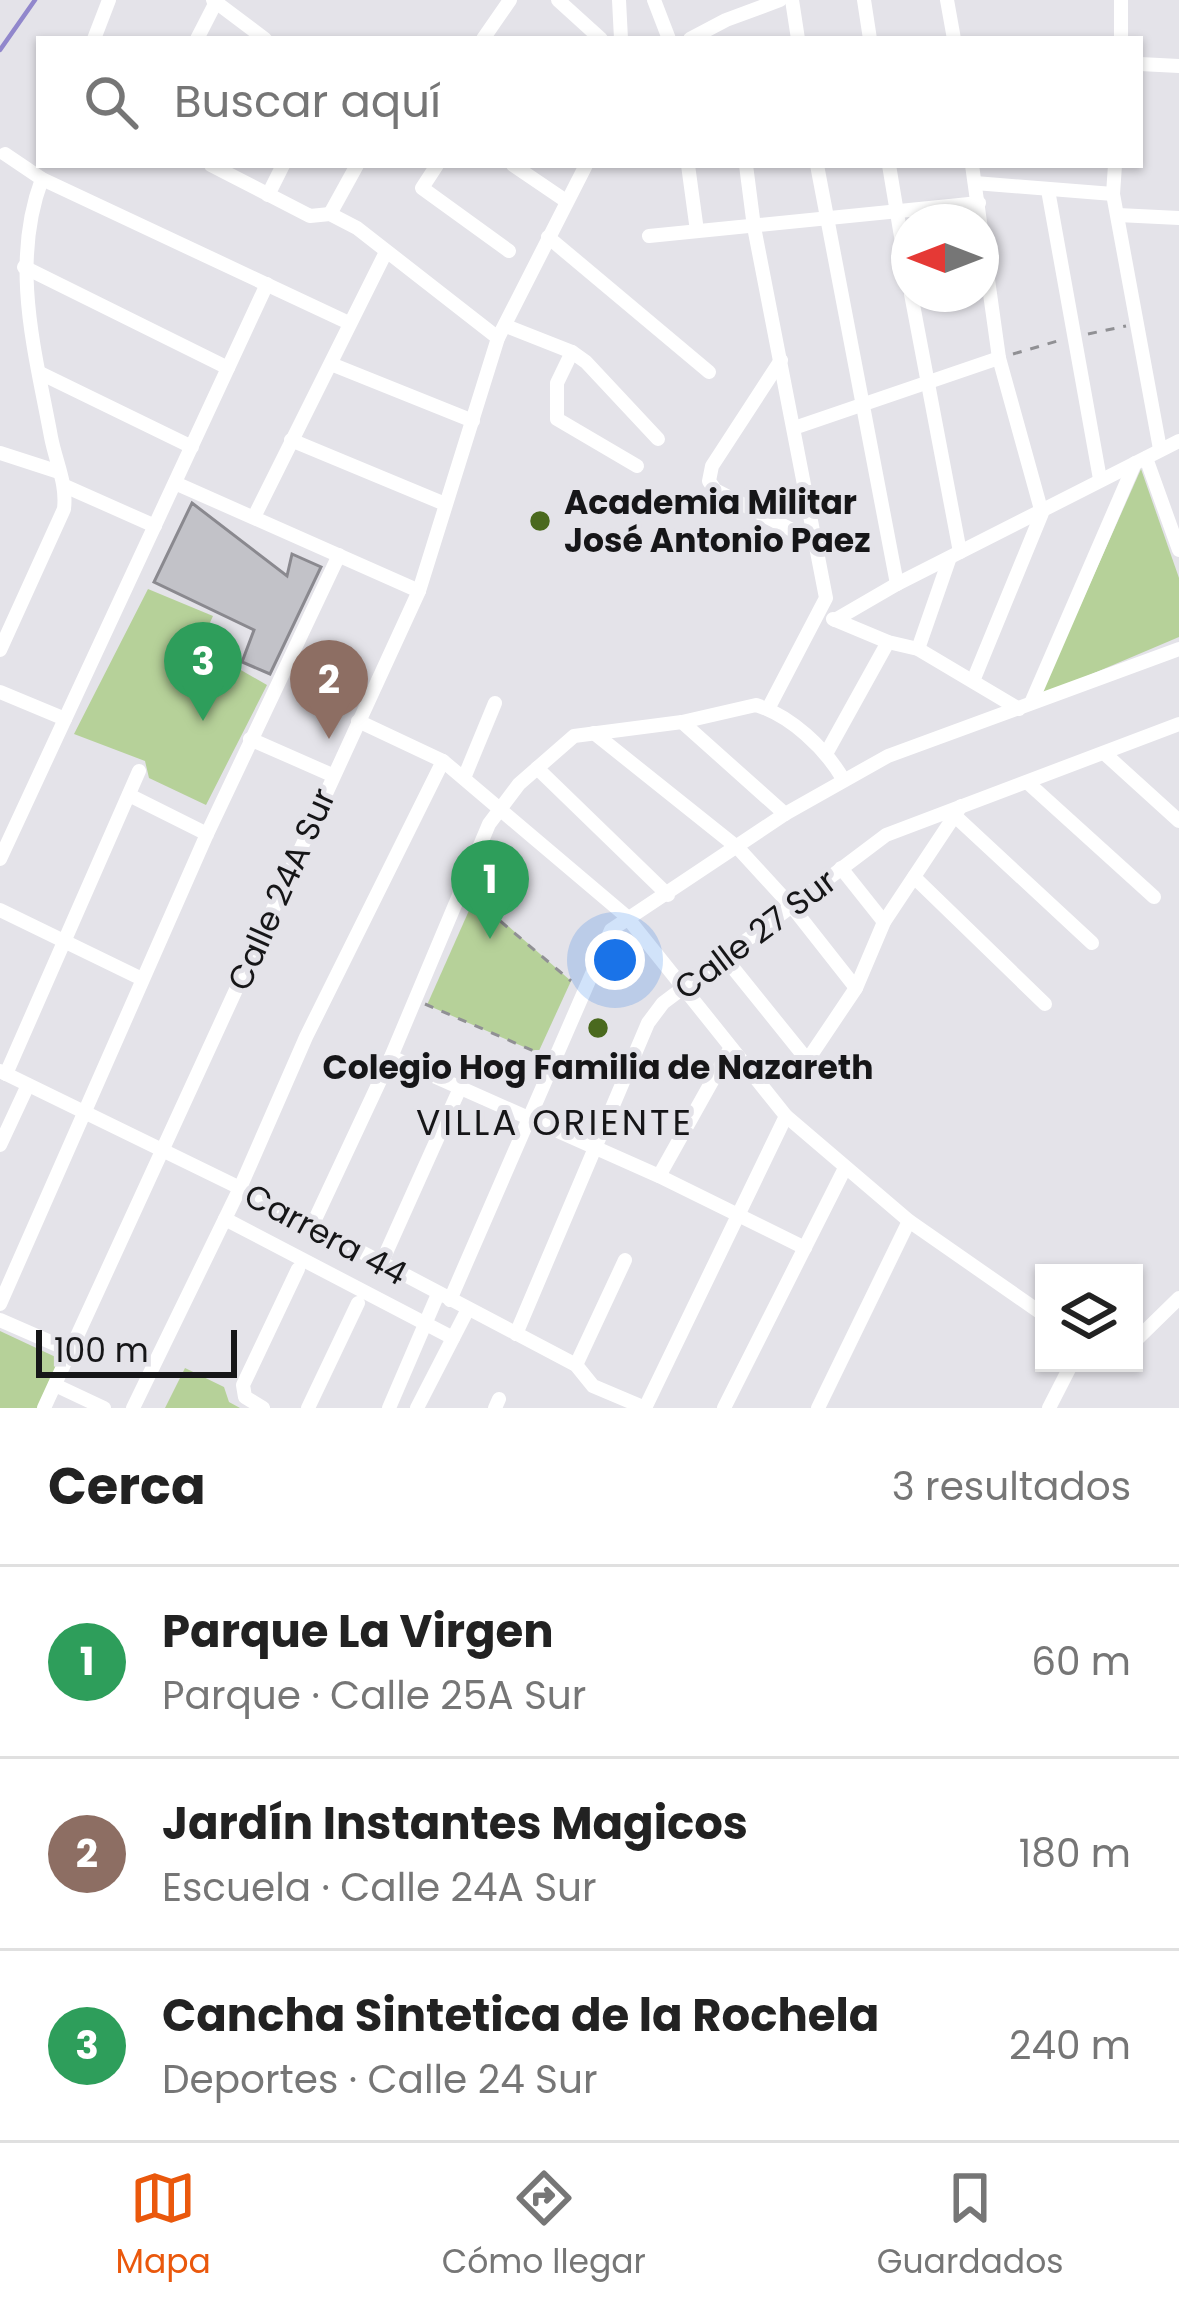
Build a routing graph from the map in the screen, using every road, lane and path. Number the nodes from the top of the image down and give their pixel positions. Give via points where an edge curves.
1 (109, 0) edge
2 (511, 0) edge
3 (558, 0) edge
4 (619, 0) edge
5 (654, 0) edge
6 (780, 0) edge
7 (793, 0) edge
8 (865, 0) edge
9 (947, 0) edge
10 (1121, 0) edge
11 (214, 1) edge
12 (736, 11) edge
13 (95, 36) edge
14 (198, 36) edge
15 (261, 36) edge
16 (486, 36) edge
17 (598, 36) edge
18 (621, 36) edge
19 (668, 36) edge
20 (695, 36) edge
21 (798, 36) edge
22 (870, 36) edge
23 (953, 36) edge
24 (1120, 36) edge
25 (1143, 64) edge
26 (1179, 66) edge
27 (5, 154) dead end
28 (217, 168) edge
29 (282, 168) edge
30 (355, 168) edge
31 (435, 168) edge
32 (517, 168) edge
33 (584, 168) edge
34 (688, 168) edge
35 (746, 168) edge
36 (818, 168) edge
37 (890, 168) edge
38 (972, 168) edge
39 (1115, 168) edge
40 (42, 179) junction
41 (975, 183) junction
42 (1048, 190) junction
43 (1113, 194) junction
44 (268, 195) junction
45 (566, 201) junction
46 (979, 203) junction
47 (895, 204) edge
48 (969, 204) edge
49 (891, 211) edge
50 (330, 214) junction
51 (1118, 214) junction
52 (825, 218) junction
53 (1179, 218) edge
54 (754, 226) junction
55 (697, 231) junction
56 (649, 236) dead end
57 (548, 237) junction
58 (508, 251) dead end
59 (386, 252) junction
60 (24, 267) junction
61 (267, 284) junction
62 (914, 312) edge
63 (349, 323) junction
64 (502, 332) junction
65 (572, 352) junction
66 (999, 358) junction
67 (781, 360) junction
68 (331, 364) junction
69 (228, 368) junction
70 (709, 371) dead end
71 (40, 373) junction
72 (926, 382) junction
73 (862, 403) junction
74 (473, 422) junction
75 (794, 428) junction
76 (658, 439) dead end
77 (291, 440) junction
78 (1179, 441) edge
79 (191, 447) junction
80 (1160, 449) junction
81 (0, 453) edge
82 (1141, 461) junction
83 (637, 466) dead end
84 (59, 472) junction
85 (1100, 479) junction
86 (175, 483) junction
87 (67, 487) junction
88 (445, 504) junction
89 (1042, 512) junction
90 (254, 517) junction
91 (155, 526) junction
92 (817, 543) junction
93 (1179, 550) edge
94 (339, 555) junction
95 (955, 556) junction
96 (897, 584) junction
97 (419, 591) junction
98 (818, 610) junction
99 (835, 620) junction
100 (888, 643) junction
101 (918, 649) junction
102 (1179, 649) edge
103 (0, 650) edge
104 (973, 681) junction
105 (0, 692) edge
106 (495, 704) dead end
107 (1025, 706) junction
108 (768, 709) junction
109 (65, 719) junction
110 (358, 721) junction
111 (682, 722) junction
112 (1179, 724) edge
113 (594, 734) junction
114 (250, 739) junction
115 (827, 752) junction
116 (1104, 753) junction
117 (443, 761) junction
118 (537, 768) junction
119 (139, 771) dead end
120 (332, 775) junction
121 (464, 778) junction
122 (843, 779) junction
123 (1027, 782) junction
124 (129, 795) junction
125 (959, 808) junction
126 (500, 809) junction
127 (785, 814) junction
128 (1179, 821) edge
129 (207, 834) junction
130 (738, 848) junction
131 (0, 859) edge
132 (841, 868) junction
133 (914, 877) junction
134 (462, 890) junction
135 (668, 895) junction
136 (1154, 897) dead end
137 (793, 908) junction
138 (0, 910) edge
139 (628, 920) junction
140 (884, 922) junction
141 (64, 940) junction
142 (1092, 943) dead end
143 (725, 958) junction
144 (142, 979) junction
145 (856, 988) junction
146 (682, 990) junction
147 (584, 992) junction
148 (413, 999) junction
149 (1045, 1004) dead end
150 (730, 1049) junction
151 (391, 1058) junction
152 (555, 1061) junction
153 (3, 1072) edge
154 (28, 1085) junction
155 (460, 1088) junction
156 (83, 1112) junction
157 (786, 1116) junction
158 (531, 1117) junction
159 (0, 1144) edge
160 (596, 1147) junction
161 (164, 1151) junction
162 (845, 1168) junction
163 (659, 1176) junction
164 (240, 1188) junction
165 (738, 1215) junction
166 (225, 1219) junction
167 (909, 1221) junction
168 (311, 1228) junction
169 (805, 1248) junction
170 (625, 1260) dead end
171 (381, 1264) junction
172 (298, 1269) dead end
173 (444, 1297) junction
174 (1179, 1298) edge
175 (358, 1303) dead end
176 (0, 1304) edge
177 (468, 1309) junction
178 (1035, 1309) edge
179 (0, 1320) edge
180 (425, 1322) junction
181 (1143, 1333) edge
182 (516, 1334) junction
183 (453, 1337) junction
184 (71, 1351) junction
185 (576, 1365) junction
186 (1067, 1372) edge
187 (55, 1384) junction
188 (44, 1408) edge
189 (104, 1408) edge
190 (133, 1408) edge
191 (262, 1408) edge
192 (308, 1408) edge
193 (388, 1408) edge
194 (417, 1408) edge
195 (645, 1408) edge
196 (724, 1408) edge
197 (818, 1408) edge
198 (1049, 1408) edge

1 - 13 street
2 - 16 street
3 - 17 street
4 - 18 street
5 - 19 street
6 - 12 street
7 - 21 street
8 - 22 street
9 - 23 street
10 - 24 street
11 - 14 street
11 - 15 street
12 - 20 street
25 - 26 street
27 - 40 street
28 - 44 street
29 - 44 street
30 - 50 street
31 - 58 street via 422,188
32 - 45 street
33 - 45 street, Calle 24A Sur
34 - 55 street
35 - 54 street
36 - 52 street
37 - 47 street
38 - 41 street
39 - 43 street
40 - 60 street
40 - 61 street
41 - 42 street
41 - 46 street
42 - 43 street
42 - 85 street
43 - 51 street
44 - 50 street via 310,216
45 - 57 street, Calle 24A Sur
46 - 48 street
46 - 66 street
49 - 52 street
50 - 59 street
51 - 53 street
51 - 80 street
52 - 54 street
52 - 73 street
54 - 55 street
54 - 67 street
55 - 56 street
57 - 64 street, Calle 24A Sur
57 - 70 street
59 - 63 street
59 - 64 street
60 - 69 street
60 - 71 street
61 - 63 street
61 - 69 street
62 - 72 street
63 - 68 street
64 - 65 street
64 - 74 street, Calle 24A Sur
65 - 76 street
65 - 83 street via 557,382 557,418
66 - 72 street
66 - 89 street
67 - 75 street
67 - 92 street via 709,481
68 - 74 street
68 - 77 street
69 - 79 street
71 - 79 street
71 - 84 street
72 - 73 street
72 - 95 street
73 - 75 street
73 - 96 street
74 - 88 street, Calle 24A Sur
75 - 92 street
77 - 88 street
77 - 90 street
78 - 80 street
79 - 86 street
80 - 82 street
81 - 84 street
82 - 85 street
82 - 93 street
82 - 107 street
84 - 87 street
85 - 89 street
86 - 90 street
86 - 91 street
87 - 91 street
87 - 103 street
88 - 97 street, Calle 24A Sur
89 - 95 street
89 - 104 street
90 - 94 street
91 - 109 street
92 - 98 street via 826,598
94 - 97 street
94 - 114 street
95 - 96 street
95 - 101 street
96 - 99 street
97 - 110 street, Calle 24A Sur
98 - 99 street
98 - 108 street
99 - 100 street
100 - 101 street
100 - 115 street
101 - 104 street
102 - 107 street
104 - 107 street
105 - 109 street
106 - 121 street
107 - 122 street
108 - 111 street via 744,705
108 - 115 street
109 - 131 street
110 - 117 street
110 - 120 street, Calle 24A Sur
111 - 113 street
111 - 127 street
112 - 116 street, Calle 27 Sur
113 - 118 street via 574,736
113 - 130 street
114 - 120 street
114 - 129 street
115 - 122 street
116 - 123 street, Calle 27 Sur
116 - 128 street
117 - 121 street
117 - 164 street
118 - 126 street
118 - 135 street
119 - 124 street
120 - 161 street, Calle 24A Sur
121 - 126 street
122 - 127 street
123 - 125 street, Calle 27 Sur
123 - 136 street
124 - 129 street
124 - 141 street
125 - 132 street, Calle 27 Sur via 886,835
125 - 133 street
125 - 142 street
126 - 134 street
126 - 139 street
127 - 130 street
129 - 144 street
130 - 135 street
130 - 137 street
132 - 137 street, Calle 27 Sur
132 - 140 street
133 - 140 street
133 - 149 street
134 - 147 path
134 - 148 street
135 - 139 street
137 - 143 street, Calle 27 Sur
137 - 145 street
138 - 141 street
139 - 146 street
139 - 147 street via 611,930
140 - 145 street
141 - 144 street
141 - 153 street
143 - 145 street via 804,1056 816,1052
143 - 146 street, Calle 27 Sur
144 - 156 street
146 - 150 street
146 - 160 street, Calle 27 Sur via 648,1023
147 - 152 street
148 - 151 street
148 - 152 path
150 - 157 street
150 - 163 street
151 - 155 street
151 - 168 street
152 - 158 street
153 - 154 street, Carrera 44
154 - 156 street, Carrera 44
154 - 159 street
155 - 158 street
155 - 171 street
156 - 161 street, Carrera 44
156 - 176 street
157 - 162 street
157 - 165 street
158 - 160 street
158 - 173 street
160 - 163 street
160 - 182 street, Calle 27 Sur
161 - 164 street, Carrera 44
161 - 184 street, Calle 24A Sur
162 - 167 street
162 - 169 street
163 - 165 street
164 - 166 street
164 - 168 street, Carrera 44
165 - 169 street
165 - 195 street
166 - 180 street
166 - 190 street
167 - 178 street
167 - 197 street
168 - 171 street, Carrera 44
169 - 196 street
170 - 185 street
171 - 173 street, Carrera 44
172 - 191 street via 243,1385 245,1397
173 - 177 street, Carrera 44
173 - 180 street
174 - 181 street
175 - 192 street
177 - 182 street, Carrera 44
177 - 183 street
179 - 184 street
180 - 183 street
180 - 193 street
182 - 185 street, Carrera 44
183 - 194 street
184 - 187 street, Calle 24A Sur
185 - 195 street, Carrera 44 via 593,1386
186 - 198 street
187 - 188 street, Calle 24A Sur
187 - 189 street

